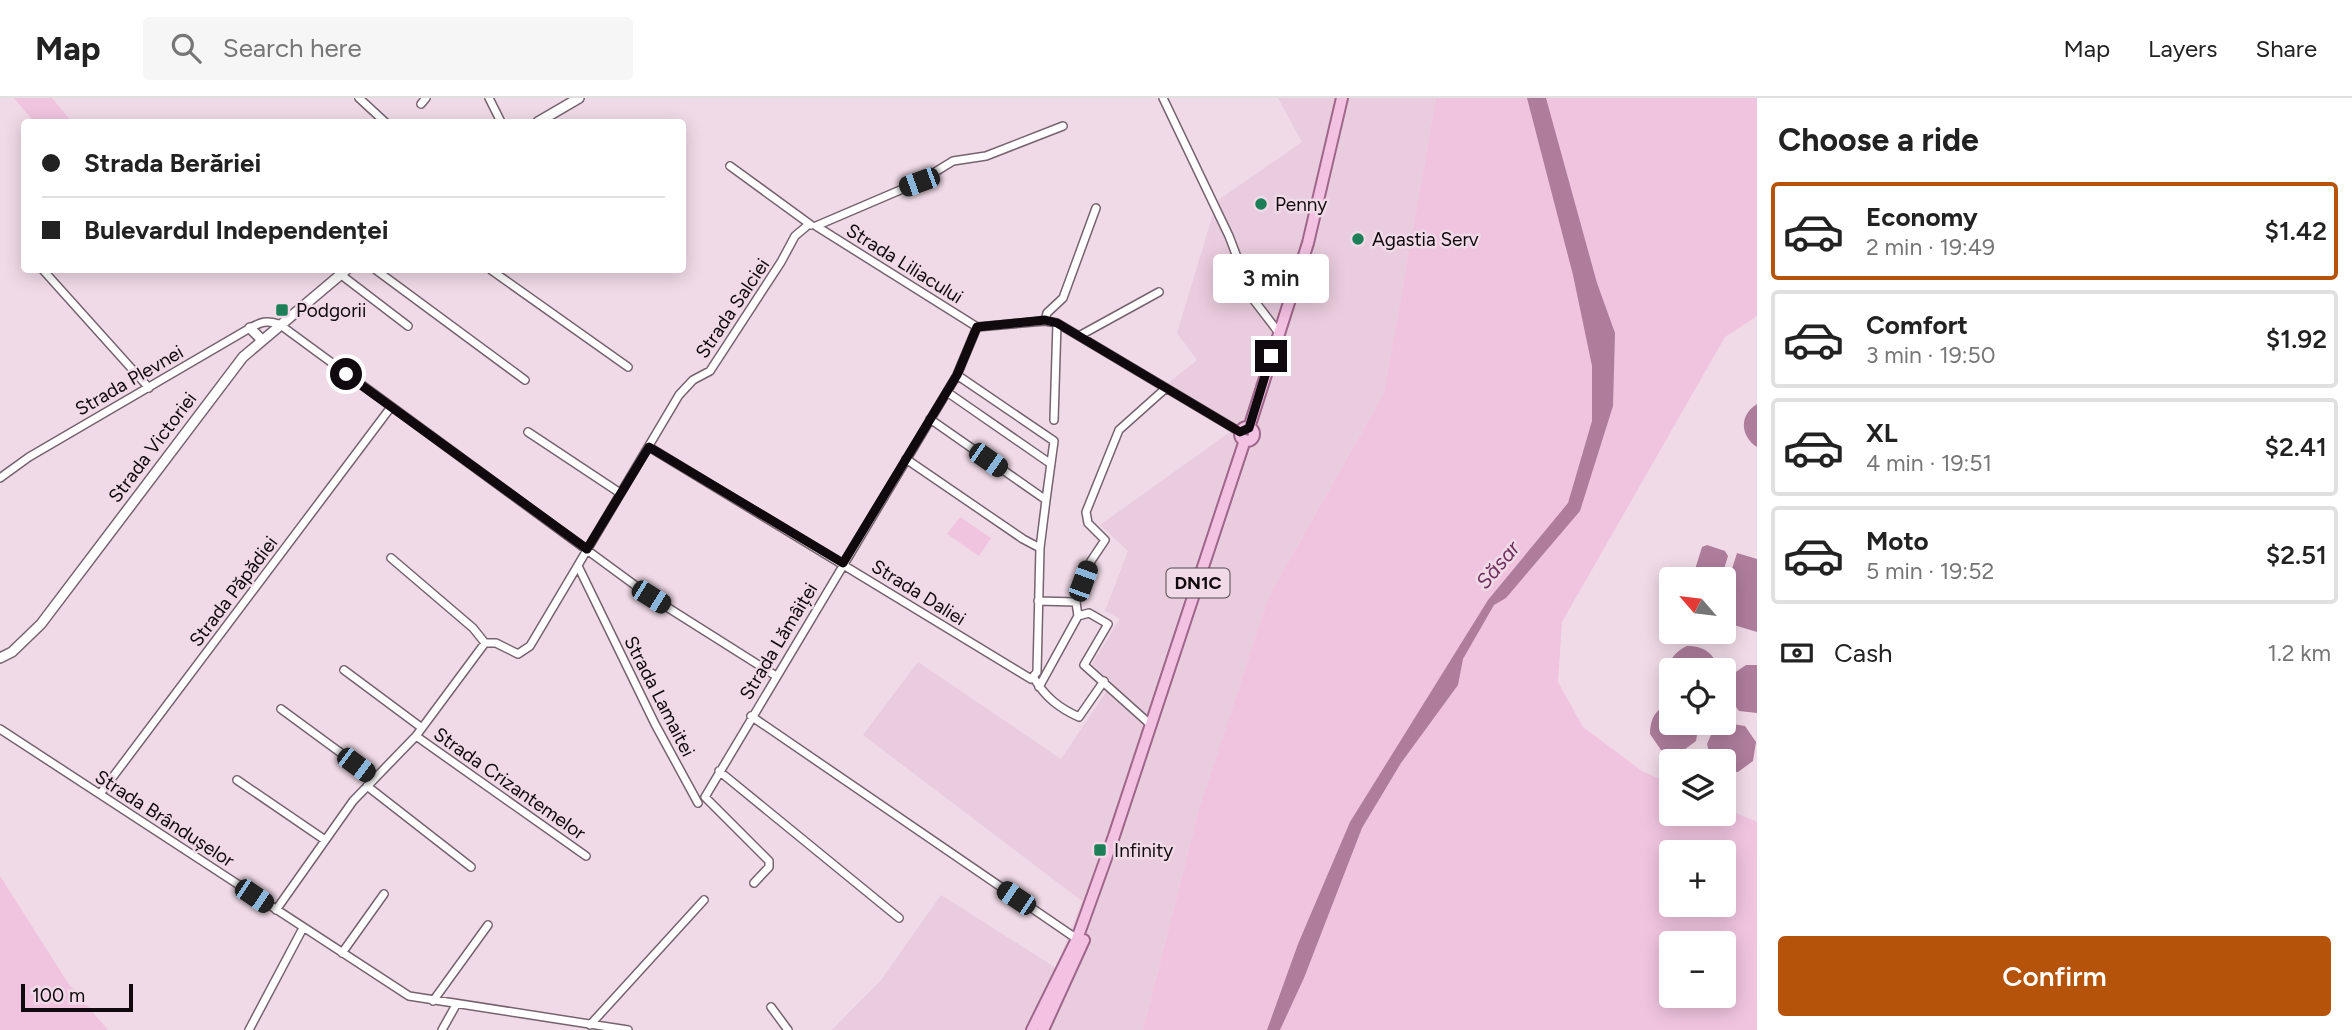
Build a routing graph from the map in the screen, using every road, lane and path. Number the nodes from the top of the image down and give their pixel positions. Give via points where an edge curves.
1 (359, 98) edge
2 (489, 98) edge
3 (579, 98) edge
4 (1163, 98) edge
5 (1342, 98) edge
6 (382, 119) edge
7 (500, 119) edge
8 (543, 119) edge
9 (1063, 125) dead end
10 (730, 166) dead end
11 (1096, 208) dead end
12 (812, 225) junction
13 (46, 273) edge
14 (342, 273) edge
15 (344, 273) edge
16 (380, 273) edge
17 (495, 273) edge
18 (1159, 292) dead end
19 (1045, 320) junction
20 (1057, 323) junction
21 (279, 324) junction
22 (408, 326) dead end
23 (977, 327) junction
24 (250, 328) junction
25 (1279, 332) junction
26 (1079, 336) junction
27 (261, 340) junction
28 (628, 367) dead end
29 (957, 375) junction
30 (525, 380) dead end
31 (149, 388) junction
32 (1166, 388) junction
33 (947, 392) junction
34 (391, 407) junction
35 (930, 419) junction
36 (1054, 419) dead end
37 (528, 432) dead end
38 (1244, 433) junction
39 (649, 447) junction
40 (906, 459) junction
41 (1051, 464) junction
42 (0, 478) edge
43 (621, 493) junction
44 (1046, 500) junction
45 (1041, 548) junction
46 (587, 549) junction
47 (391, 558) dead end
48 (843, 563) junction
49 (578, 566) junction
50 (1038, 601) junction
51 (1076, 602) junction
52 (1078, 616) junction
53 (485, 643) junction
54 (0, 659) edge
55 (344, 670) dead end
56 (776, 676) junction
57 (1031, 678) junction
58 (1104, 681) junction
59 (1039, 687) junction
60 (281, 709) dead end
61 (751, 716) junction
62 (1151, 725) junction
63 (422, 727) junction
64 (0, 729) edge
65 (416, 736) junction
66 (719, 771) junction
67 (375, 779) junction
68 (237, 780) dead end
69 (367, 786) junction
70 (100, 794) junction
71 (698, 803) dead end
72 (1114, 836) junction
73 (325, 840) junction
74 (586, 856) dead end
75 (471, 867) dead end
76 (754, 883) dead end
77 (384, 894) dead end
78 (704, 900) dead end
79 (276, 911) junction
80 (899, 918) dead end
81 (488, 925) dead end
82 (303, 928) junction
83 (1077, 939) junction
84 (342, 953) junction
85 (433, 1001) junction
86 (456, 1005) junction
87 (771, 1007) dead end
88 (590, 1025) junction
89 (249, 1030) edge
90 (442, 1030) edge
91 (628, 1030) edge
92 (789, 1030) edge
93 (1032, 1030) edge
94 (1043, 1030) edge

1 - 6 street
2 - 7 street
3 - 8 street
4 - 25 street via 1253,299
5 - 25 main road, DN1C via 1311,231
9 - 12 street, Strada Liliacului via 986,156 953,161 919,182
10 - 12 street, Strada Liliacului
11 - 19 street via 1063,298
12 - 23 street, Strada Liliacului
12 - 39 street, Strada Salciei via 789,245 710,370 679,395
13 - 31 street
14 - 21 street, Strada Victoriei
15 - 22 street
16 - 30 street
17 - 28 street
18 - 26 street
19 - 20 street, Strada Liliacului
19 - 23 street, Strada Liliacului
20 - 26 street, Strada Liliacului
20 - 36 street
21 - 24 street, Strada Plevnei via 261,321
21 - 27 street, Strada Victoriei
21 - 34 street
23 - 29 street, Strada Lămâiței
24 - 27 street
24 - 31 street, Strada Plevnei
25 - 38 main road, DN1C
26 - 32 street, Strada Liliacului
27 - 54 street, Strada Victoriei via 212,396 41,624
29 - 33 street, Strada Lămâiței
29 - 41 street via 1054,441
31 - 42 street, Strada Plevnei
32 - 38 street, Strada Liliacului
32 - 51 street via 1128,419 1113,442 1086,512 1088,523 1105,540 1091,561
33 - 35 street, Strada Lămâiței
33 - 41 street
34 - 46 street
34 - 70 street, Strada Păpădiei
35 - 40 street, Strada Lămâiței
35 - 44 street
37 - 43 street
38 - 62 main road, DN1C
39 - 43 street, Strada Salciei
39 - 48 street, Strada Daliei
40 - 45 street
40 - 48 street, Strada Lămâiței
41 - 44 street
43 - 46 street, Strada Salciei
44 - 45 street
45 - 50 street
46 - 49 street, Strada Salciei
46 - 56 street via 651,597
47 - 53 street
48 - 56 street, Strada Lămâiței
48 - 57 street, Strada Daliei
49 - 53 street, Strada Salciei via 525,652 517,654 496,643
49 - 71 street, Strada Lamaitei
50 - 51 street
50 - 57 street via 1037,672
51 - 52 street
52 - 58 street via 1089,613 1108,624 1084,665
52 - 59 street
53 - 63 street
55 - 63 street
56 - 61 street, Strada Lămâiței
57 - 59 street
58 - 59 street via 1079,717 1065,711
58 - 62 street
60 - 67 street
61 - 66 street, Strada Lămâiței
61 - 83 street, Strada Lămâiței
62 - 72 main road, DN1C
63 - 65 street
64 - 70 street, Strada Brândușelor
65 - 67 street
65 - 74 street, Strada Crizantemelor
66 - 76 street, Strada Lămâiței via 705,797 769,861
66 - 80 street
67 - 69 street
68 - 73 street
69 - 73 street
69 - 75 street
70 - 79 street, Strada Brândușelor
72 - 83 main road, DN1C
72 - 94 main road, DN1C via 1083,943
73 - 79 street
77 - 84 street
78 - 88 street
79 - 82 street, Strada Brândușelor
81 - 85 street
82 - 84 street, Strada Brândușelor
82 - 89 street
83 - 93 main road, DN1C
84 - 85 street, Strada Brândușelor via 410,996
85 - 86 street, Strada Brândușelor
86 - 88 street, Strada Brândușelor
86 - 90 street
87 - 92 street
88 - 91 street, Strada Brândușelor

